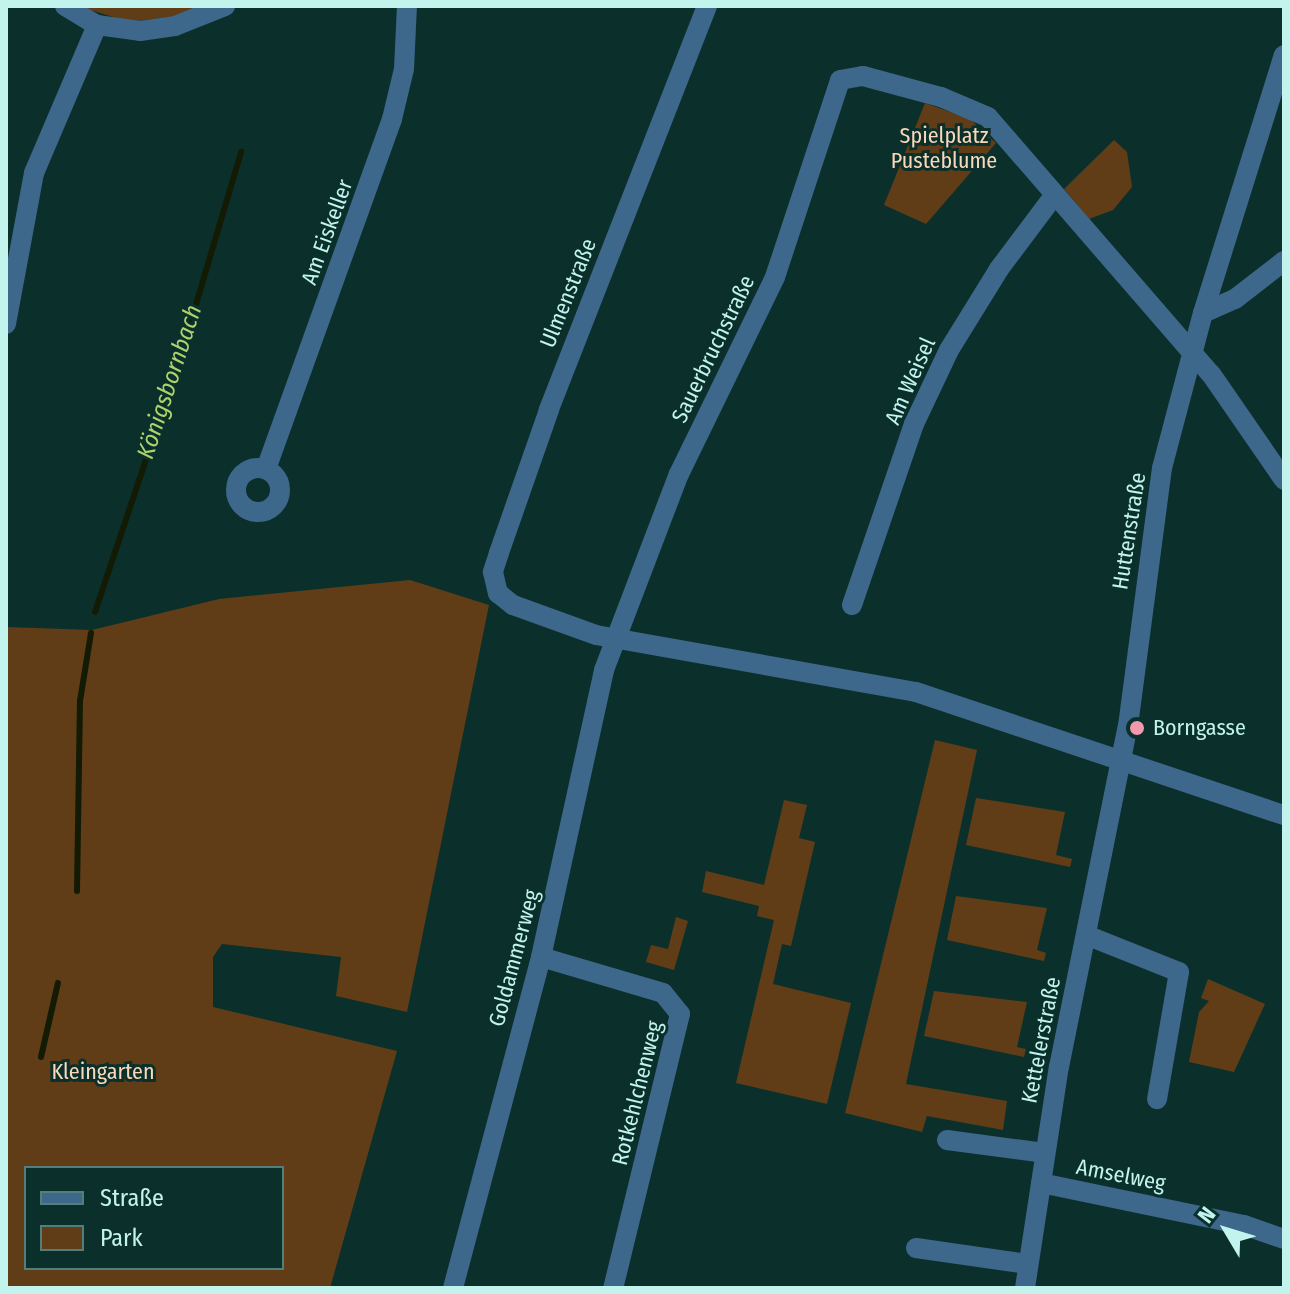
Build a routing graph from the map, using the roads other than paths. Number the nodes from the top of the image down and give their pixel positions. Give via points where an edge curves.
1 (65, 6) edge
2 (225, 6) edge
3 (407, 6) edge
4 (707, 6) edge
5 (97, 25) junction
6 (1284, 55) edge
7 (1280, 86) edge
8 (1053, 197) junction
9 (1284, 261) edge
10 (1203, 313) junction
11 (6, 324) edge
12 (1192, 353) junction
13 (266, 469) dead end
14 (1284, 480) edge
15 (852, 605) dead end
16 (616, 639) junction
17 (1121, 760) junction
18 (1284, 815) edge
19 (1086, 935) junction
20 (541, 957) junction
21 (1157, 1099) dead end
22 (947, 1140) dead end
23 (1044, 1153) junction
24 (1041, 1183) junction
25 (1284, 1239) edge
26 (916, 1248) dead end
27 (1027, 1264) junction
28 (453, 1288) edge
29 (613, 1288) edge
30 (1025, 1288) edge

1 - 5 street
2 - 5 street via 158,29
3 - 13 street, Am Eiskeller via 404,69 392,119
4 - 16 street, Ulmenstraße via 573,345 499,553 494,583 504,599
5 - 11 street via 34,173
6 - 7 street, Huttenstraße
7 - 10 street, Huttenstraße
8 - 12 street
8 - 15 street, Am Weisel via 999,269 949,350 914,424
8 - 16 street, Sauerbruchstraße via 984,114 873,78 844,77 775,277 679,474
9 - 10 street via 1235,299
10 - 12 street, Huttenstraße
12 - 14 street
12 - 17 street, Huttenstraße via 1152,526
16 - 17 street via 916,692
16 - 20 street, Goldammerweg via 604,670
17 - 18 street
17 - 19 street, Kettelerstraße
19 - 21 street via 1179,972
19 - 23 street, Kettelerstraße
20 - 28 street, Goldammerweg
20 - 29 street, Rotkehlchenweg via 663,993 680,1014
22 - 23 street
23 - 24 street, Kettelerstraße
24 - 25 street, Amselweg via 1244,1225
24 - 27 street, Kettelerstraße
26 - 27 street
27 - 30 street, Kettelerstraße

